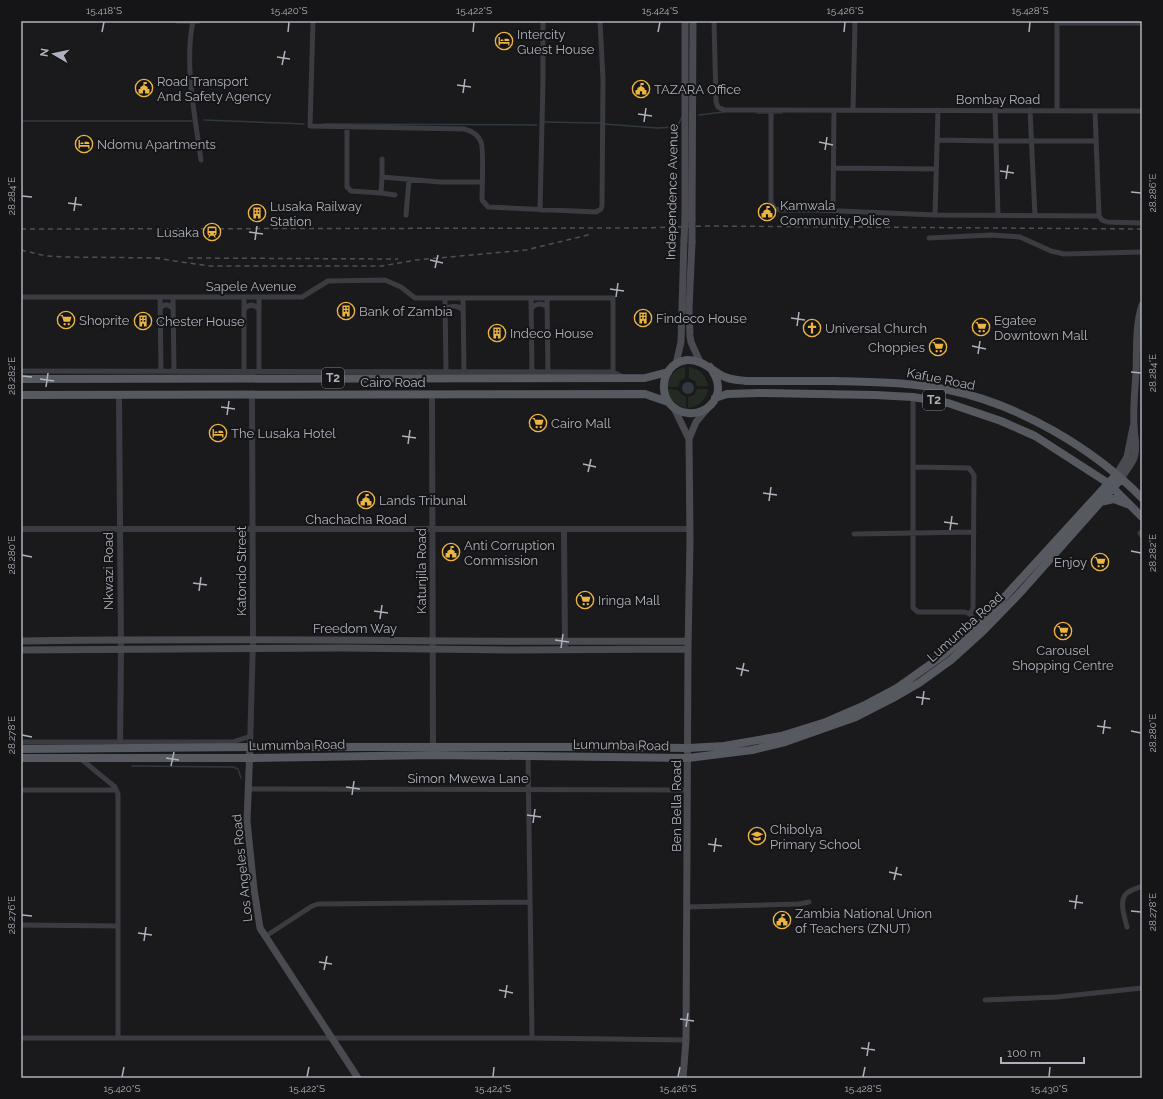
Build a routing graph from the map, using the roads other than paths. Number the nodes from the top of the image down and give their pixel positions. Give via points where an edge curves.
1 (176, 21) edge
2 (192, 21) edge
3 (199, 21) edge
4 (313, 21) edge
5 (543, 21) edge
6 (600, 21) edge
7 (685, 21) edge
8 (693, 21) edge
9 (714, 21) edge
10 (855, 21) edge
11 (1057, 22) edge
12 (1142, 23) edge
13 (771, 110) junction
14 (834, 110) junction
15 (853, 110) junction
16 (938, 110) junction
17 (995, 110) junction
18 (1030, 110) junction
19 (1057, 110) junction
20 (1095, 111) junction
21 (1142, 111) edge
22 (347, 127) junction
23 (937, 140) junction
24 (996, 141) junction
25 (1032, 141) junction
26 (1096, 141) junction
27 (382, 159) dead end
28 (201, 160) dead end
29 (834, 168) junction
30 (936, 168) junction
31 (382, 177) junction
32 (409, 180) junction
33 (482, 182) junction
34 (381, 193) junction
35 (395, 195) dead end
36 (540, 210) junction
37 (833, 211) junction
38 (406, 215) dead end
39 (935, 216) junction
40 (998, 216) junction
41 (1034, 216) junction
42 (1098, 216) junction
43 (689, 219) junction
44 (1142, 224) edge
45 (928, 238) dead end
46 (688, 241) junction
47 (1142, 252) edge
48 (21, 297) edge
49 (160, 297) junction
50 (173, 297) junction
51 (244, 297) junction
52 (259, 297) junction
53 (445, 298) junction
54 (463, 298) junction
55 (531, 298) junction
56 (547, 298) junction
57 (1142, 305) edge
58 (160, 308) junction
59 (531, 308) junction
60 (547, 308) junction
61 (173, 309) junction
62 (244, 309) junction
63 (259, 309) junction
64 (446, 309) junction
65 (463, 310) junction
66 (700, 362) junction
67 (676, 364) junction
68 (710, 368) junction
69 (21, 370) edge
70 (68, 371) junction
71 (122, 371) junction
72 (161, 371) junction
73 (244, 371) junction
74 (259, 371) junction
75 (289, 371) junction
76 (446, 371) junction
77 (464, 371) junction
78 (613, 372) junction
79 (668, 372) junction
80 (175, 375) junction
81 (232, 375) junction
82 (375, 375) junction
83 (484, 375) junction
84 (534, 375) junction
85 (550, 375) junction
86 (574, 375) junction
87 (132, 378) junction
88 (190, 378) junction
89 (295, 378) junction
90 (341, 378) junction
91 (356, 378) junction
92 (624, 378) junction
93 (25, 379) edge
94 (59, 379) junction
95 (190, 394) junction
96 (252, 394) junction
97 (341, 394) junction
98 (356, 394) junction
99 (432, 394) junction
100 (537, 394) junction
101 (552, 394) junction
102 (25, 395) edge
103 (119, 395) junction
104 (175, 395) junction
105 (913, 397) junction
106 (716, 398) junction
107 (671, 405) junction
108 (708, 408) junction
109 (690, 439) junction
110 (914, 467) junction
111 (1092, 472) junction
112 (1118, 477) junction
113 (1110, 485) junction
114 (1099, 492) junction
115 (1142, 498) edge
116 (1100, 502) junction
117 (1132, 506) junction
118 (1142, 517) edge
119 (21, 529) edge
120 (119, 529) junction
121 (564, 529) junction
122 (690, 529) junction
123 (252, 530) junction
124 (432, 530) junction
125 (974, 532) junction
126 (1142, 532) edge
127 (913, 533) junction
128 (854, 534) dead end
129 (1142, 536) edge
130 (970, 614) junction
131 (980, 628) junction
132 (120, 639) junction
133 (253, 639) junction
134 (432, 640) junction
135 (21, 641) edge
136 (512, 641) junction
137 (565, 641) junction
138 (688, 641) junction
139 (121, 649) junction
140 (252, 649) junction
141 (688, 649) junction
142 (21, 650) edge
143 (432, 650) junction
144 (512, 650) junction
145 (565, 650) junction
146 (251, 736) junction
147 (21, 742) edge
148 (120, 745) junction
149 (250, 747) junction
150 (433, 748) junction
151 (688, 748) junction
152 (21, 749) edge
153 (528, 756) junction
154 (21, 758) edge
155 (80, 758) junction
156 (250, 758) junction
157 (688, 758) junction
158 (249, 789) junction
159 (528, 789) junction
160 (21, 790) edge
161 (116, 790) junction
162 (688, 790) junction
163 (1142, 886) edge
164 (530, 902) junction
165 (809, 902) dead end
166 (687, 907) junction
167 (21, 925) edge
168 (117, 926) junction
169 (1127, 927) dead end
170 (266, 936) junction
171 (1142, 988) edge
172 (985, 1000) dead end
173 (21, 1038) edge
174 (118, 1038) junction
175 (333, 1038) junction
176 (532, 1038) junction
177 (686, 1040) junction
178 (358, 1078) edge
179 (683, 1078) edge

1 - 2 street
2 - 3 street
2 - 28 street via 190,62
4 - 22 street via 310,126
5 - 36 street
6 - 36 street via 603,80 602,206 596,212
7 - 43 main road, Independence Avenue
8 - 43 main road, Independence Avenue
9 - 13 street, Bombay Road via 718,107 724,110
10 - 15 street
11 - 12 street
11 - 19 street
13 - 14 street, Bombay Road
13 - 37 street via 771,202 774,208
14 - 15 street, Bombay Road
14 - 29 street
15 - 16 street, Bombay Road
16 - 17 street, Bombay Road
16 - 23 street
17 - 18 street, Bombay Road
17 - 24 street
18 - 19 street, Bombay Road
18 - 25 street
19 - 20 street, Bombay Road
20 - 21 street, Bombay Road
20 - 26 street
22 - 33 street via 470,130 482,143
22 - 34 street via 347,187 351,191
23 - 24 street
23 - 30 street
24 - 25 street
24 - 40 street
25 - 26 street
25 - 41 street
26 - 42 street
27 - 31 street
29 - 30 street
29 - 37 street
30 - 39 street
31 - 32 street
31 - 34 street
32 - 33 street
32 - 38 street
33 - 36 street via 482,200 488,207
34 - 35 street
37 - 39 street
39 - 40 street
40 - 41 street
41 - 42 street
42 - 44 street via 1107,222
43 - 46 main road, Independence Avenue, bridge
45 - 47 street via 991,235 1020,237 1064,254
46 - 66 main road, Independence Avenue via 690,336
46 - 67 main road, Independence Avenue via 681,342
48 - 49 street, Sapele Avenue
49 - 50 street, Sapele Avenue
49 - 58 street
50 - 51 street, Sapele Avenue
50 - 61 street
51 - 52 street, Sapele Avenue
51 - 62 street
52 - 53 street, Sapele Avenue via 302,297 328,281 385,280 401,287 414,298
52 - 63 street
53 - 54 street, Sapele Avenue
53 - 64 street
54 - 55 street, Sapele Avenue
54 - 65 street
55 - 56 street, Sapele Avenue
55 - 59 street
56 - 60 street
56 - 78 street, Sapele Avenue via 613,298
57 - 112 main road via 1138,328 1134,425 1136,450 1134,458
58 - 61 street via 167,304
58 - 72 street
59 - 60 street via 539,304
59 - 84 street
60 - 85 street
61 - 80 street
62 - 63 street via 252,305
62 - 73 street
63 - 74 street
64 - 65 street via 454,305
64 - 76 street
65 - 77 street
66 - 67 main road via 690,360
66 - 68 main road
67 - 79 main road
68 - 106 main road via 718,382
68 - 112 main road, Kafue Road / T2 via 733,380 882,381 958,392 1039,422 1085,451
69 - 70 street
70 - 71 street
70 - 94 street
71 - 72 street
71 - 87 street
72 - 80 street
73 - 74 street
73 - 81 street
74 - 75 street
75 - 82 street
75 - 89 street
76 - 77 street
76 - 82 street
77 - 83 street
78 - 86 street
78 - 92 street
79 - 92 main road, Cairo Road / T2 via 645,378
79 - 107 main road via 663,389
80 - 81 street
80 - 87 main road, Cairo Road / T2
80 - 88 main road, Cairo Road / T2
80 - 104 main road via 179,386
81 - 88 main road, Cairo Road / T2
81 - 89 main road, Cairo Road / T2
82 - 83 main road, Cairo Road / T2
82 - 91 main road, Cairo Road / T2
83 - 84 main road, Cairo Road / T2
84 - 85 main road, Cairo Road / T2
84 - 100 main road via 541,386
85 - 86 main road, Cairo Road / T2
85 - 101 main road via 548,386
86 - 92 main road, Cairo Road / T2
87 - 94 main road, Cairo Road / T2
88 - 95 main road via 186,386
89 - 90 main road, Cairo Road / T2
90 - 91 main road, Cairo Road / T2
90 - 97 main road via 345,386
91 - 98 main road via 351,386
93 - 94 main road, Cairo Road / T2
93 - 102 main road
95 - 96 main road, Cairo Road / T2
95 - 104 main road, Cairo Road / T2
96 - 97 main road, Cairo Road / T2
96 - 123 street, Katondo Street
97 - 98 main road, Cairo Road / T2
98 - 99 main road, Cairo Road / T2
99 - 100 main road, Cairo Road / T2
99 - 124 street, Katunjila Road
100 - 101 main road, Cairo Road / T2
101 - 107 main road, Cairo Road / T2 via 645,394
102 - 103 main road, Cairo Road / T2
103 - 104 main road, Cairo Road / T2
103 - 120 street, Nkwazi Road
105 - 106 main road, Kafue Road / T2 via 875,394 759,393 727,394
105 - 110 street
105 - 111 main road, Kafue Road / T2 via 948,404 1022,430
106 - 108 main road
107 - 108 main road via 680,412 691,414
107 - 109 main road, Ben Bella Road
108 - 109 main road, Ben Bella Road via 696,422
109 - 122 main road, Ben Bella Road
110 - 125 street via 969,468 974,475
110 - 127 street
111 - 113 main road, Kafue Road / T2
111 - 114 main road via 1099,485
112 - 113 main road, Lumumba Road
112 - 115 main road, Kafue Road / T2
113 - 114 main road, Lumumba Road
113 - 116 main road, Lumumba Road
113 - 117 main road, Kafue Road / T2
114 - 131 main road, Lumumba Road
116 - 117 main road via 1114,499
116 - 131 main road, Lumumba Road via 1018,595
117 - 118 main road, Kafue Road / T2
119 - 120 street, Chachacha Road
120 - 123 street, Chachacha Road
120 - 132 street, Nkwazi Road
121 - 122 street, Chachacha Road
121 - 124 street, Chachacha Road
121 - 137 street
122 - 138 main road, Ben Bella Road
123 - 124 street, Chachacha Road
123 - 133 street, Katondo Street
124 - 134 street, Katunjila Road
125 - 127 street
125 - 130 street via 973,608
126 - 129 street
127 - 128 street
127 - 130 street via 914,610
130 - 131 street
131 - 151 main road, Lumumba Road via 897,688 826,722 782,736 724,746
131 - 157 main road, Lumumba Road via 951,660 919,683 856,717 785,742 752,750
132 - 133 main road, Freedom Way
132 - 135 main road, Freedom Way
132 - 139 street, Nkwazi Road
133 - 134 main road, Freedom Way
133 - 140 street, Katondo Street
134 - 136 main road, Freedom Way
134 - 143 street, Katunjila Road
136 - 137 main road, Freedom Way
136 - 144 main road
137 - 138 main road, Freedom Way
137 - 145 street
138 - 141 main road, Ben Bella Road
139 - 140 main road, Freedom Way
139 - 142 main road, Freedom Way
139 - 148 street, Nkwazi Road
140 - 143 main road, Freedom Way
140 - 146 street, Katondo Street
141 - 145 main road, Freedom Way
141 - 151 main road, Ben Bella Road
143 - 144 main road, Freedom Way
143 - 150 street, Katunjila Road
144 - 145 main road, Freedom Way
146 - 148 street via 233,742
146 - 149 street, Katondo Street
147 - 148 street
148 - 149 main road, Lumumba Road
148 - 152 main road, Lumumba Road
149 - 150 main road, Lumumba Road
149 - 156 main road, Los Angeles Road
150 - 151 main road, Lumumba Road
151 - 157 main road, Ben Bella Road
153 - 156 main road, Lumumba Road
153 - 157 main road, Lumumba Road
153 - 159 street
154 - 155 main road, Lumumba Road
155 - 156 main road, Lumumba Road
155 - 161 street
156 - 158 main road, Los Angeles Road
157 - 162 main road, Ben Bella Road
158 - 159 street, Simon Mwewa Lane
158 - 170 main road, Los Angeles Road via 247,821 254,889 260,925
159 - 162 street, Simon Mwewa Lane
159 - 164 street
160 - 161 street
161 - 168 street
162 - 166 main road, Ben Bella Road
163 - 169 street via 1127,892 1124,896 1122,902
164 - 170 street via 318,904
164 - 176 street
165 - 166 street
166 - 177 main road, Ben Bella Road
167 - 168 street
168 - 174 street
170 - 175 main road, Los Angeles Road
171 - 172 street via 1057,997
173 - 174 street
174 - 175 street
175 - 176 street
175 - 178 main road, Los Angeles Road
176 - 177 street
177 - 179 main road, Ben Bella Road

